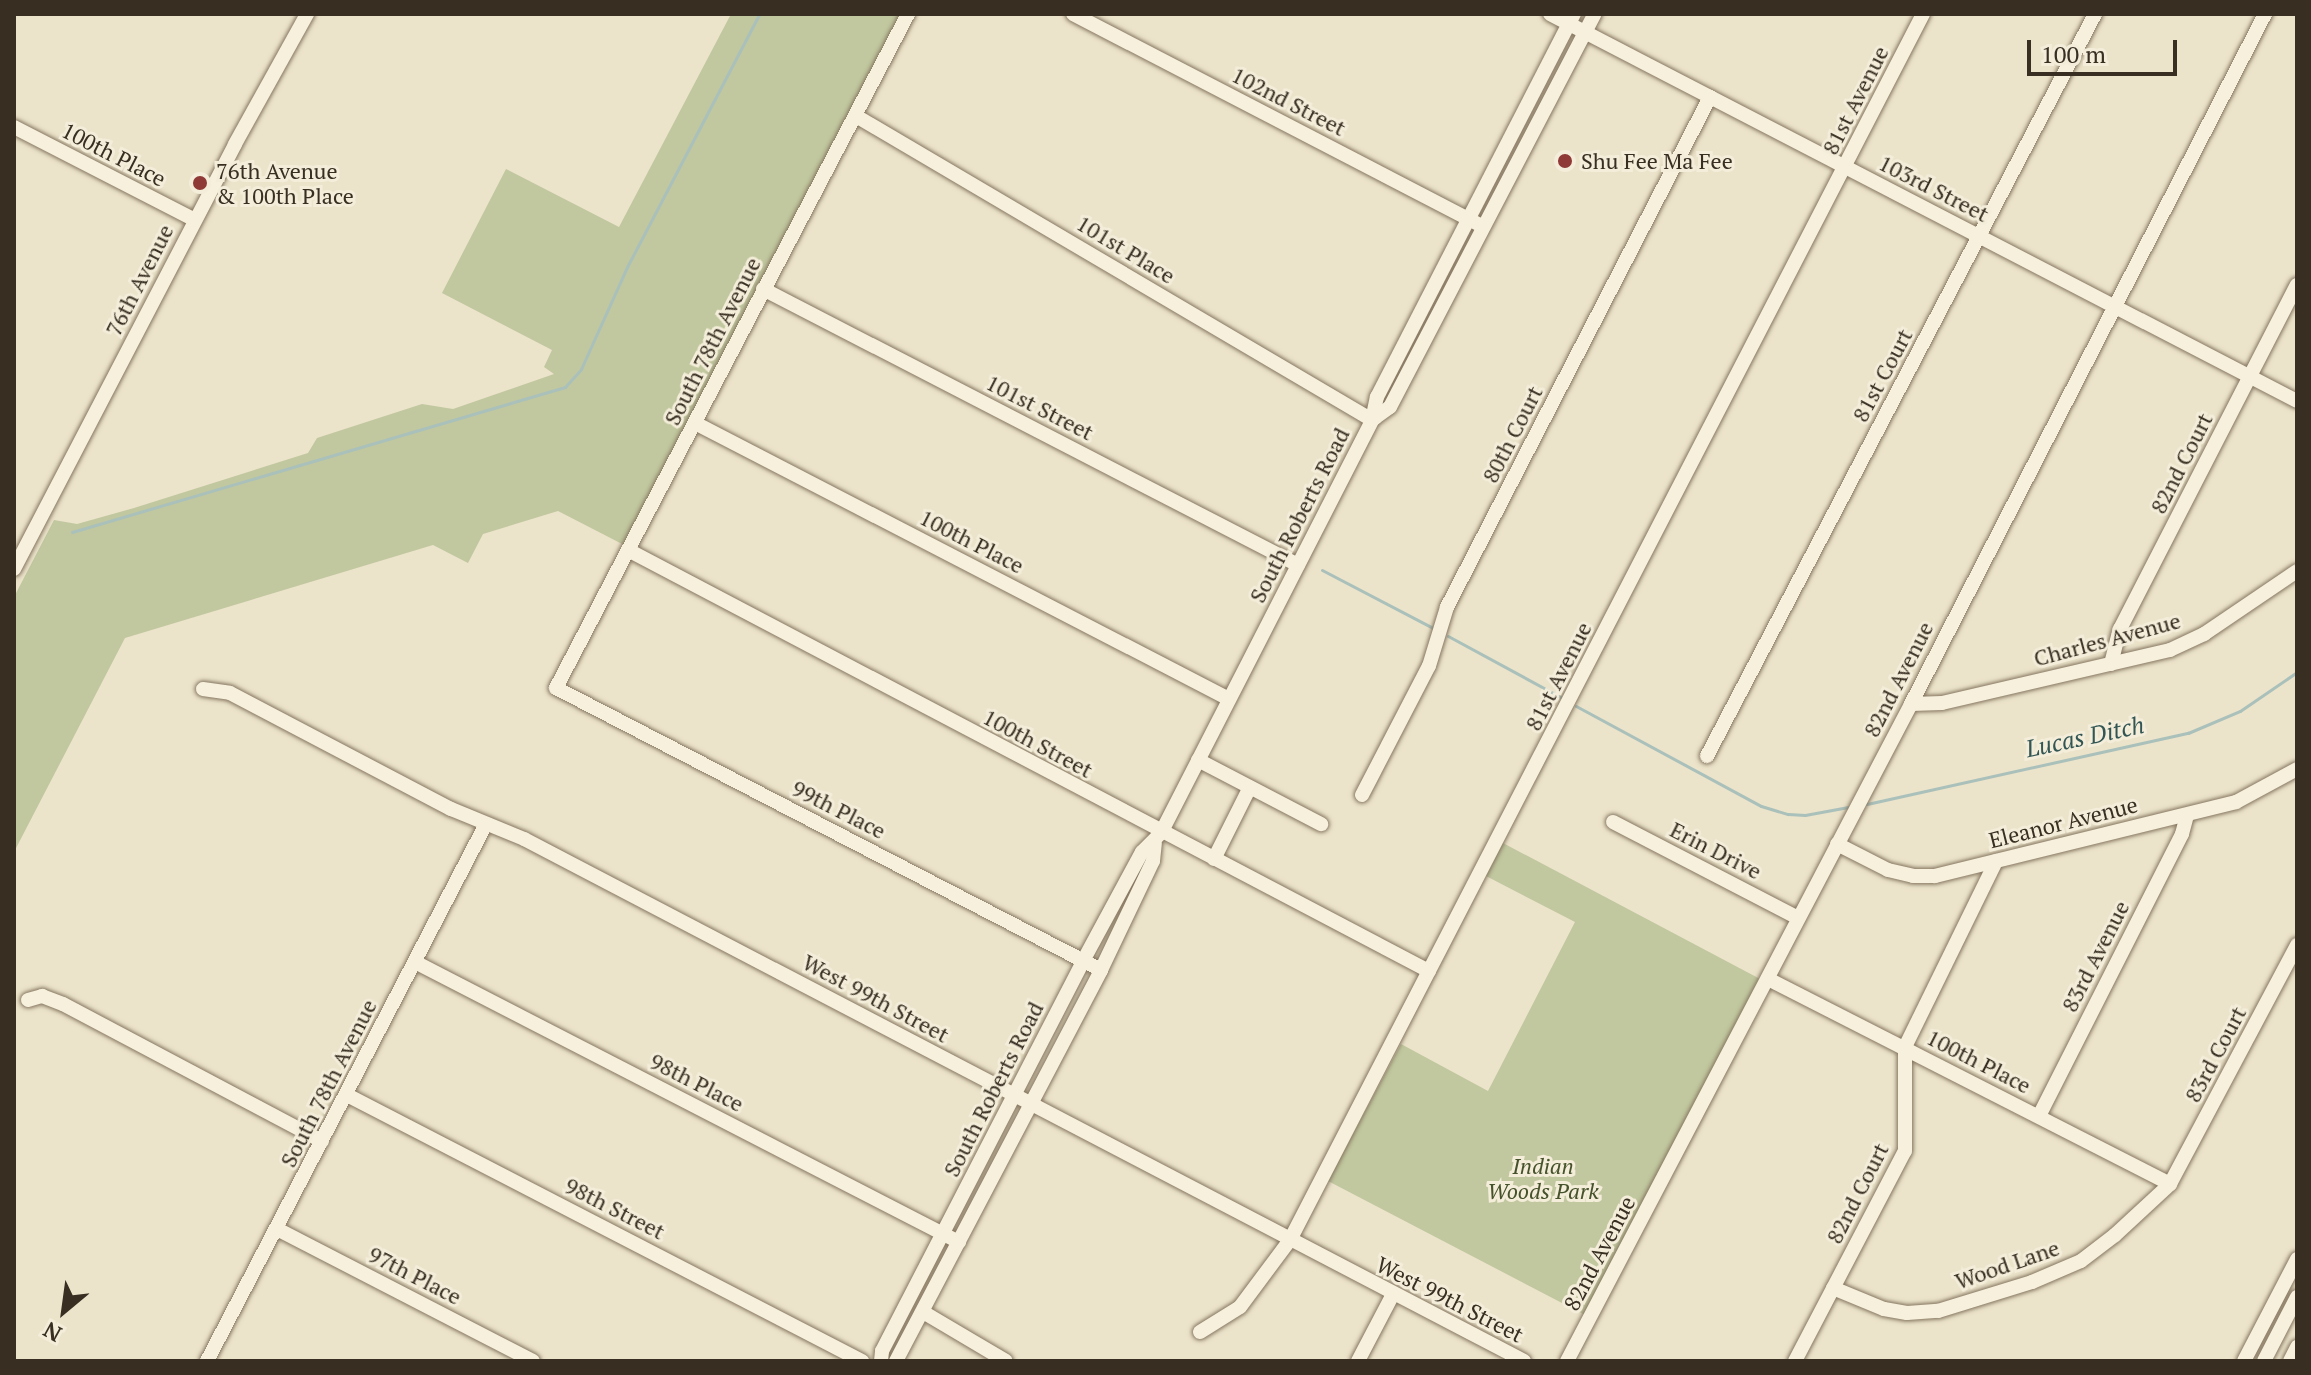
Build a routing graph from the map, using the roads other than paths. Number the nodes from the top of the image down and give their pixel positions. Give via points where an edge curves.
1 (307, 14) edge
2 (908, 14) edge
3 (1073, 14) edge
4 (1550, 14) edge
5 (1595, 14) edge
6 (1923, 14) edge
7 (2095, 14) edge
8 (2265, 14) edge
9 (1572, 19) edge
10 (1586, 32) junction
11 (1710, 97) junction
12 (856, 116) junction
13 (14, 127) edge
14 (1846, 167) junction
15 (1469, 219) junction
16 (195, 220) junction
17 (1484, 226) junction
18 (1979, 236) junction
19 (2297, 285) edge
20 (763, 289) junction
21 (2113, 305) junction
22 (2251, 377) junction
23 (2297, 401) edge
24 (1372, 420) junction
25 (695, 423) junction
26 (628, 550) junction
27 (1298, 565) junction
28 (14, 569) edge
29 (2297, 571) edge
30 (2111, 664) junction
31 (556, 688) joint
32 (203, 689) dead end
33 (1229, 699) junction
34 (1911, 704) junction
35 (1707, 756) dead end
36 (1198, 760) junction
37 (2297, 769) edge
38 (1250, 787) junction
39 (1362, 795) dead end
40 (2187, 815) junction
41 (1613, 822) dead end
42 (486, 824) junction
43 (1321, 824) dead end
44 (1158, 838) junction
45 (1837, 844) junction
46 (1214, 859) junction
47 (1996, 861) junction
48 (1798, 918) junction
49 (2297, 945) edge
50 (1083, 961) junction
51 (415, 962) junction
52 (1101, 970) junction
53 (1429, 971) junction
54 (1768, 979) junction
55 (28, 1000) dead end
56 (1905, 1047) junction
57 (347, 1095) junction
58 (1014, 1096) junction
59 (1031, 1106) junction
60 (2039, 1116) junction
61 (322, 1141) junction
62 (2170, 1184) junction
63 (277, 1229) junction
64 (943, 1234) junction
65 (1290, 1240) junction
66 (959, 1242) junction
67 (2297, 1259) edge
68 (1833, 1288) junction
69 (1393, 1294) junction
70 (2297, 1297) edge
71 (923, 1312) junction
72 (1200, 1332) dead end
73 (2297, 1347) edge
74 (207, 1361) edge
75 (533, 1361) edge
76 (862, 1361) edge
77 (881, 1361) edge
78 (896, 1361) edge
79 (1006, 1361) edge
80 (1358, 1361) edge
81 (1524, 1361) edge
82 (1567, 1361) edge
83 (1795, 1361) edge
84 (2244, 1361) edge
85 (2264, 1361) edge
86 (2290, 1361) edge

1 - 16 street, 76th Avenue
2 - 12 street, South 78th Avenue
3 - 15 street, 102nd Street
4 - 9 street, 103rd Street
5 - 10 street, South Roberts Road
6 - 14 street, 81st Avenue
7 - 18 street, 81st Court
8 - 21 street, 82nd Avenue
9 - 10 street, 103rd Street
9 - 15 street, South Roberts Road
10 - 11 street, 103rd Street
10 - 17 street, South Roberts Road
11 - 14 street, 103rd Street
11 - 39 street, 80th Court via 1447,607 1429,666
12 - 20 street, South 78th Avenue
12 - 24 street, 101st Place
13 - 16 street, 100th Place
14 - 18 street, 103rd Street
14 - 53 street, 81st Avenue
15 - 17 street, 102nd Street
15 - 24 street, South Roberts Road via 1377,397
16 - 28 street, 76th Avenue
17 - 24 street, South Roberts Road via 1390,407
18 - 21 street, 103rd Street
18 - 35 street, 81st Court
19 - 22 street, 82nd Court
20 - 25 street, South 78th Avenue
20 - 27 street, 101st Street
21 - 22 street, 103rd Street
21 - 34 street, 82nd Avenue
22 - 23 street, 103rd Street
22 - 30 street, 82nd Court via 2120,629
24 - 27 street, South Roberts Road
25 - 26 street, South 78th Avenue
25 - 33 street, 100th Place
26 - 31 street, South 78th Avenue
26 - 44 street, 100th Street
27 - 33 street, South Roberts Road
29 - 30 street, Charles Avenue via 2187,643
30 - 34 street, Charles Avenue via 1942,703
31 - 50 street, 99th Place
32 - 42 street, West 99th Street via 230,693
33 - 36 street, South Roberts Road
34 - 45 street, 82nd Avenue
36 - 38 street
36 - 44 street, South Roberts Road
37 - 40 street, Eleanor Avenue via 2256,794
38 - 43 street
38 - 46 street
40 - 47 street, Eleanor Avenue
40 - 60 street, 83rd Avenue
41 - 48 street, Erin Drive
42 - 51 street, South 78th Avenue
42 - 58 street, West 99th Street via 538,846
44 - 46 street, 100th Street
44 - 50 street, South Roberts Road via 1142,852
44 - 52 street, South Roberts Road via 1153,861
45 - 47 street, Eleanor Avenue via 1888,870 1913,876
45 - 48 street, 82nd Avenue
46 - 53 street, 100th Street
47 - 56 street, 82nd Court
48 - 54 street, 82nd Avenue
49 - 62 street, 83rd Court
50 - 52 street, 99th Place
50 - 58 street, South Roberts Road
51 - 57 street, South 78th Avenue
51 - 64 street, 98th Place
52 - 59 street, South Roberts Road
53 - 65 street, 81st Avenue
54 - 56 street, 100th Place
54 - 82 street, 82nd Avenue
55 - 61 street via 42,996 63,1004
56 - 60 street, 100th Place
56 - 68 street, 82nd Court via 1905,1151
57 - 61 street, South 78th Avenue
57 - 76 street, 98th Street
58 - 59 street, West 99th Street
58 - 64 street, South Roberts Road
59 - 65 street, West 99th Street
59 - 66 street, South Roberts Road
60 - 62 street, 100th Place
61 - 63 street, South 78th Avenue
62 - 68 street, Wood Lane via 2081,1261 2032,1282 1949,1307 1907,1313
63 - 74 street, South 78th Avenue
63 - 75 street, 97th Place
64 - 66 street, 98th Place
64 - 77 street, South Roberts Road
65 - 69 street, West 99th Street
65 - 72 street, 81st Avenue via 1240,1307
66 - 71 street, South Roberts Road
67 - 84 street
68 - 83 street, 82nd Court
69 - 80 street
69 - 81 street, West 99th Street
70 - 85 street
71 - 78 street, South Roberts Road
71 - 79 street
73 - 86 street

